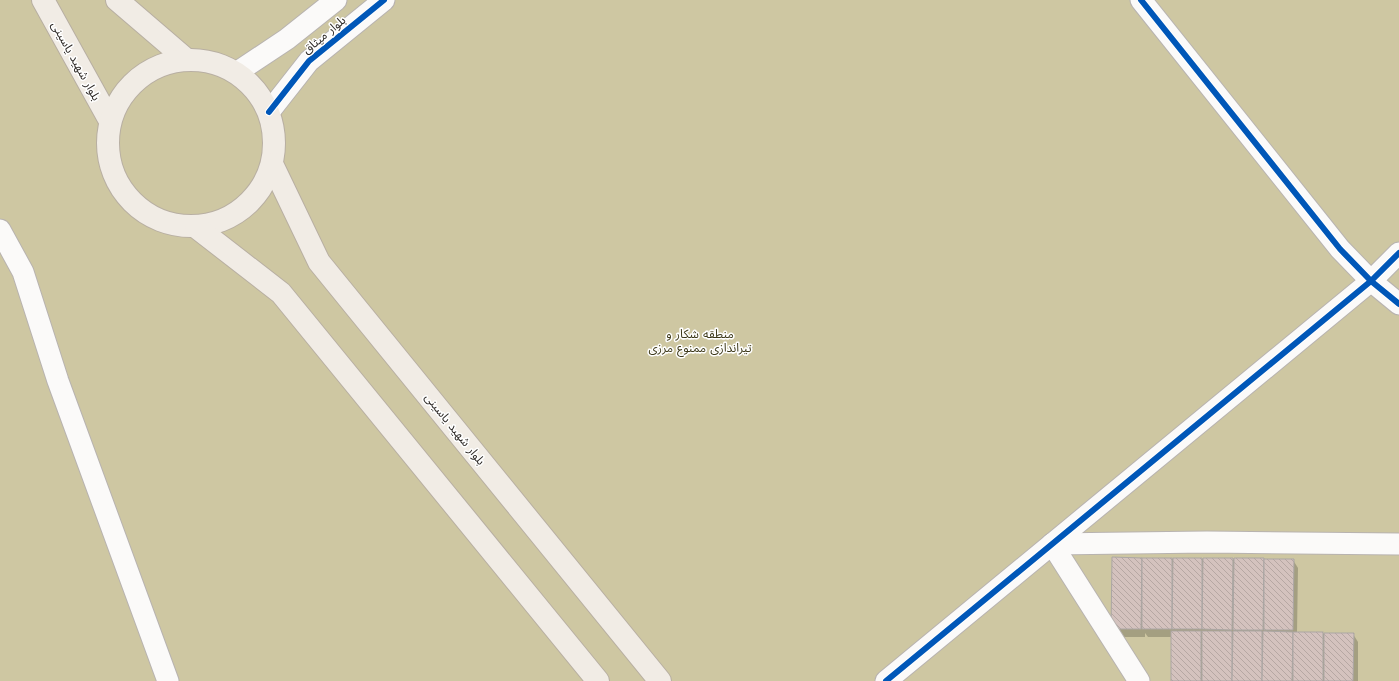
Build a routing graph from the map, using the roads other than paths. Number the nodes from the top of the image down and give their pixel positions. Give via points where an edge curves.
1 (43, 0) edge
2 (117, 0) edge
3 (336, 0) edge
4 (384, 0) edge
5 (1141, 0) edge
6 (187, 60) junction
7 (236, 73) junction
8 (269, 112) junction
9 (110, 121) junction
10 (272, 164) junction
11 (196, 226) junction
12 (0, 230) edge
13 (1399, 253) edge
14 (1371, 281) junction
15 (1399, 304) edge
16 (1052, 544) junction
17 (1399, 544) edge
18 (168, 681) edge
19 (598, 681) edge
20 (660, 681) edge
21 (886, 681) edge
22 (1139, 681) edge

1 - 9 main road, بلوار شهید یاسینی
2 - 6 main road
3 - 7 street, بلوار میثاق via 287,39
4 - 8 street, بلوار میثاق via 309,61
5 - 14 street via 1340,249
6 - 7 main road via 213,62
6 - 9 main road via 161,65 138,78 120,97
7 - 8 main road via 256,90
8 - 10 main road via 275,138
9 - 11 main road via 107,148 112,173 126,196 146,214 170,224
10 - 11 main road via 262,188 245,207 222,221
10 - 20 main road, بلوار شهید یاسینی via 319,262
11 - 19 main road via 281,293
12 - 18 street via 23,272 58,381
13 - 14 street
14 - 15 street
14 - 16 street
16 - 17 street
16 - 21 street
16 - 22 street

